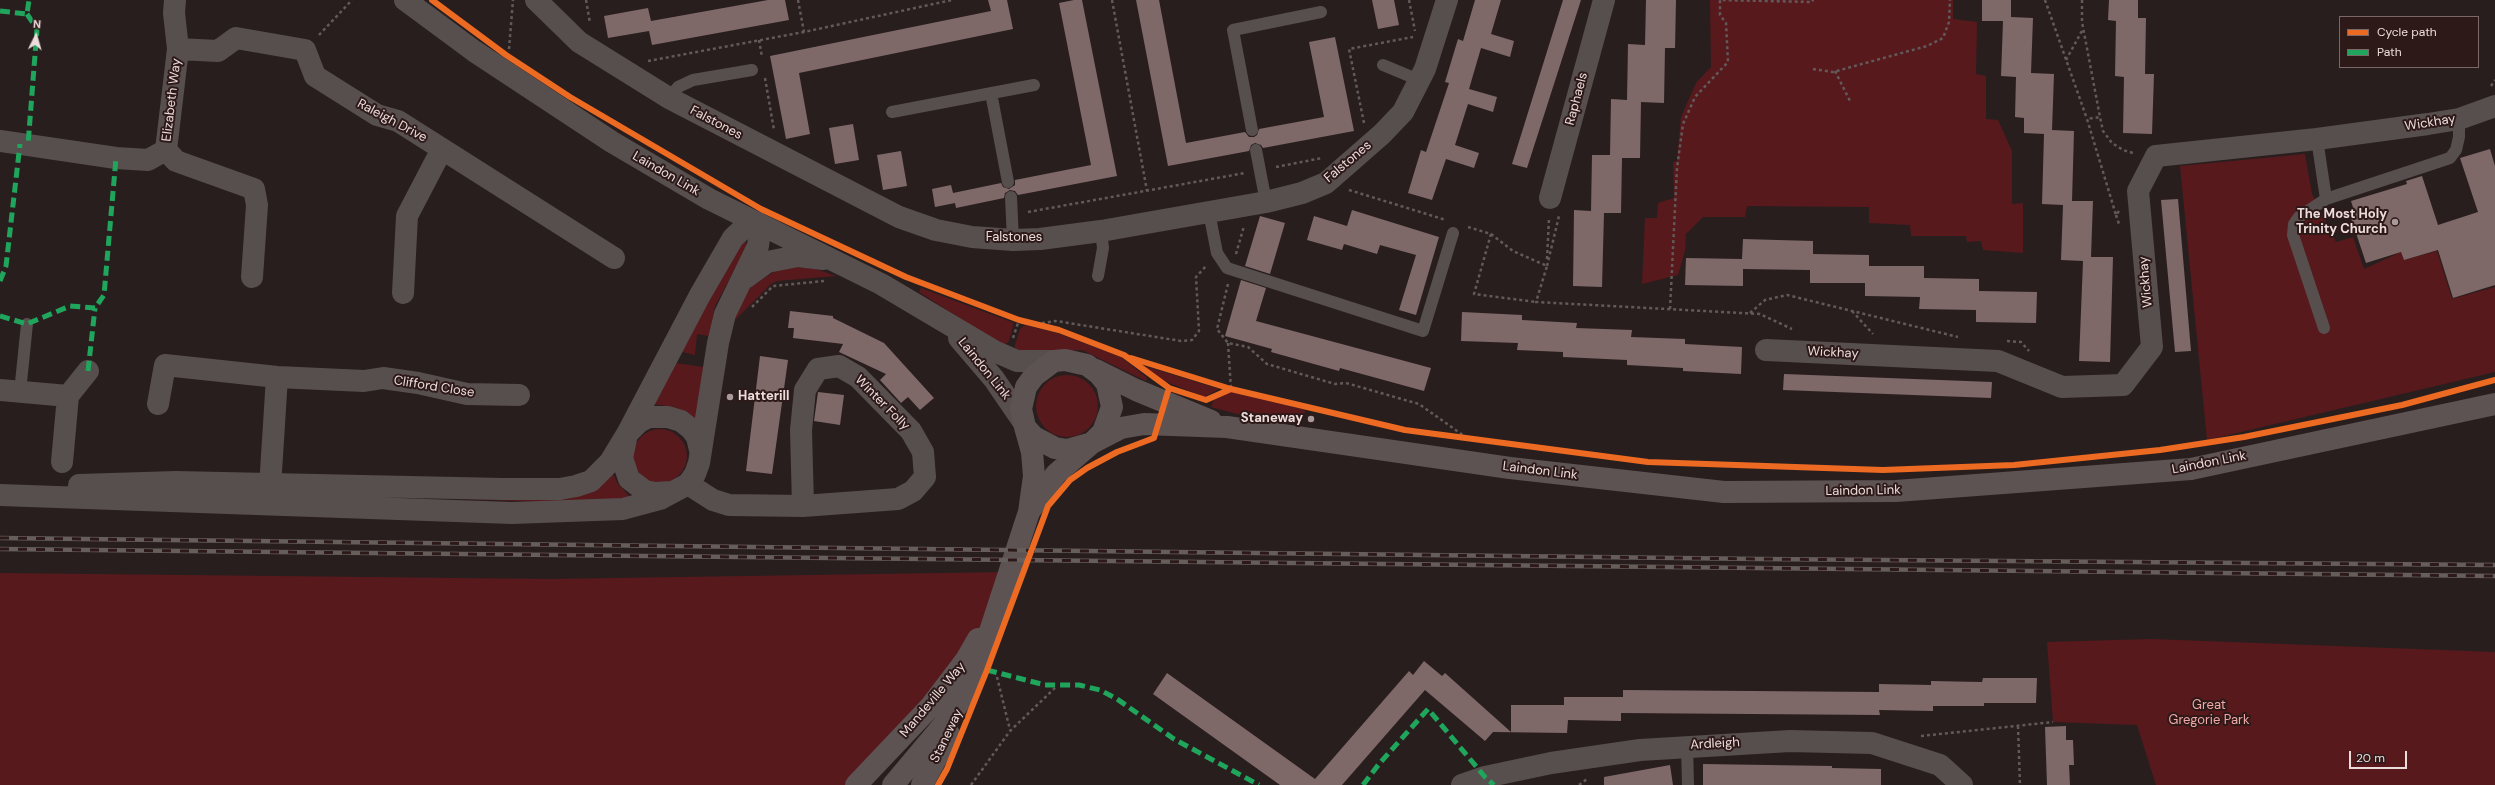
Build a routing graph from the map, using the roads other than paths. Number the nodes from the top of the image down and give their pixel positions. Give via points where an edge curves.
1 (175, 0) edge
2 (406, 0) edge
3 (536, 0) edge
4 (1447, 0) edge
5 (1604, 0) edge
6 (1321, 12) dead end
7 (178, 49) junction
8 (1383, 65) dead end
9 (760, 68) road end
10 (1419, 80) junction
11 (1034, 85) dead end
12 (991, 93) junction
13 (669, 98) junction
14 (2495, 106) edge
15 (892, 112) dead end
16 (2459, 119) junction
17 (1252, 130) dead end
18 (2317, 139) junction
19 (0, 141) edge
20 (442, 149) junction
21 (166, 150) junction
22 (1256, 150) dead end
23 (1008, 182) dead end
24 (1011, 197) dead end
25 (709, 198) junction
26 (2326, 200) junction
27 (1266, 202) junction
28 (1555, 206) road end
29 (1210, 212) junction
30 (758, 223) junction
31 (1456, 227) road end
32 (1101, 230) junction
33 (1012, 240) junction
34 (724, 252) junction
35 (614, 258) dead end
36 (837, 272) junction
37 (1098, 276) dead end
38 (252, 277) dead end
39 (733, 293) junction
40 (403, 294) dead end
41 (943, 321) junction
42 (27, 324) dead end
43 (2324, 328) dead end
44 (1766, 350) dead end
45 (1054, 361) junction
46 (1088, 365) junction
47 (88, 370) dead end
48 (277, 377) junction
49 (10, 391) edge
50 (519, 395) dead end
51 (68, 396) junction
52 (158, 404) dead end
53 (2495, 404) edge
54 (1024, 423) junction
55 (1227, 427) junction
56 (627, 434) junction
57 (1092, 444) junction
58 (700, 450) junction
59 (62, 462) dead end
60 (270, 484) junction
61 (683, 487) junction
62 (0, 490) edge
63 (0, 495) edge
64 (269, 506) junction
65 (803, 506) junction
66 (1029, 512) junction
67 (997, 606) junction
68 (970, 687) junction
69 (1687, 746) junction
70 (861, 782) edge
71 (893, 785) edge
72 (922, 785) edge
73 (1462, 785) edge
74 (1688, 785) edge
75 (1962, 785) edge

1 - 7 street, Elizabeth Way
2 - 25 street, Laindon Link via 474,51 612,142
3 - 13 street, Falstones via 579,42
4 - 10 street, Falstones via 1425,69
5 - 28 street, Raphaels
6 - 17 lane via 1233,30
7 - 20 street, Raleigh Drive via 218,51 236,38 305,50 314,76 377,115 398,121
7 - 21 street, Elizabeth Way
8 - 10 lane
9 - 13 lane via 693,80 678,87
10 - 27 street, Falstones via 1404,112 1326,183 1302,193
11 - 12 lane
12 - 15 lane
12 - 23 lane
13 - 33 street, Falstones via 899,217 936,230 972,237
14 - 16 street, Wickhay
16 - 18 street, Wickhay
16 - 26 lane via 2459,137 2456,150 2450,158
18 - 26 lane
18 - 44 street, Wickhay via 2156,156 2138,191 2152,347 2123,385 2062,386 1998,361
19 - 21 street, Elizabeth Way via 124,159 148,160
20 - 35 street, Raleigh Drive
20 - 40 street, Raleigh Drive via 407,216
21 - 38 street via 176,161 254,189 257,205
22 - 27 lane
24 - 33 lane
25 - 30 street, Laindon Link
25 - 34 street via 717,204 729,223 729,235
26 - 43 lane via 2299,217 2294,224 2293,235
27 - 29 street, Falstones
29 - 31 lane via 1217,253 1227,268 1423,331
29 - 32 street, Falstones
30 - 34 street via 749,223 742,228
30 - 36 street, Laindon Link
30 - 39 street via 758,246
32 - 33 street, Falstones via 1040,239
32 - 37 lane via 1103,248
34 - 56 street
36 - 39 street via 821,258 798,256 767,262 744,279
36 - 41 street, Laindon Link via 881,284
39 - 58 street via 718,343
41 - 45 street, Laindon Link via 1005,356 1034,362
41 - 54 street, Laindon Link via 994,379
42 - 49 lane
45 - 46 main road
45 - 54 main road via 1034,376 1026,387 1023,397
46 - 55 main road, Laindon Link via 1136,390
46 - 57 main road via 1107,384 1112,407 1103,432
47 - 51 street
48 - 50 street, Clifford Close via 364,381 383,378 418,382 468,394
48 - 52 street, Clifford Close via 165,365
48 - 60 street
49 - 51 street
51 - 59 street
53 - 55 main road, Laindon Link via 2191,469 1896,491 1724,492 1510,468
54 - 57 main road via 1034,437 1055,448 1067,450
54 - 66 main road, Mandeville Way via 1032,452 1034,476
55 - 57 main road, Laindon Link via 1133,425 1108,434
56 - 58 street via 639,422 649,417 668,417 681,421 691,429 697,437
56 - 60 street via 602,472 592,481 560,489
56 - 61 street via 622,458 628,479 645,491 655,493
57 - 66 main road, Mandeville Way via 1056,474
58 - 61 street via 699,463
60 - 62 street via 124,483
60 - 64 street
61 - 64 street via 641,505 581,512 512,513
61 - 65 street, Winter Folly via 729,505
63 - 64 street
65 - 65 street, Winter Folly via 898,499 913,491 925,477 924,452 911,431 858,377 839,366 818,369 805,390 801,430
66 - 67 main road, Mandeville Way
67 - 68 main road, Mandeville Way via 982,659
67 - 70 main road, Mandeville Way via 966,660 930,706
68 - 71 main road, Mandeville Way via 945,723
68 - 72 main road, Staneway
69 - 73 street, Ardleigh via 1551,763 1484,777
69 - 74 lane
69 - 75 street, Ardleigh via 1790,741 1872,743 1940,765

